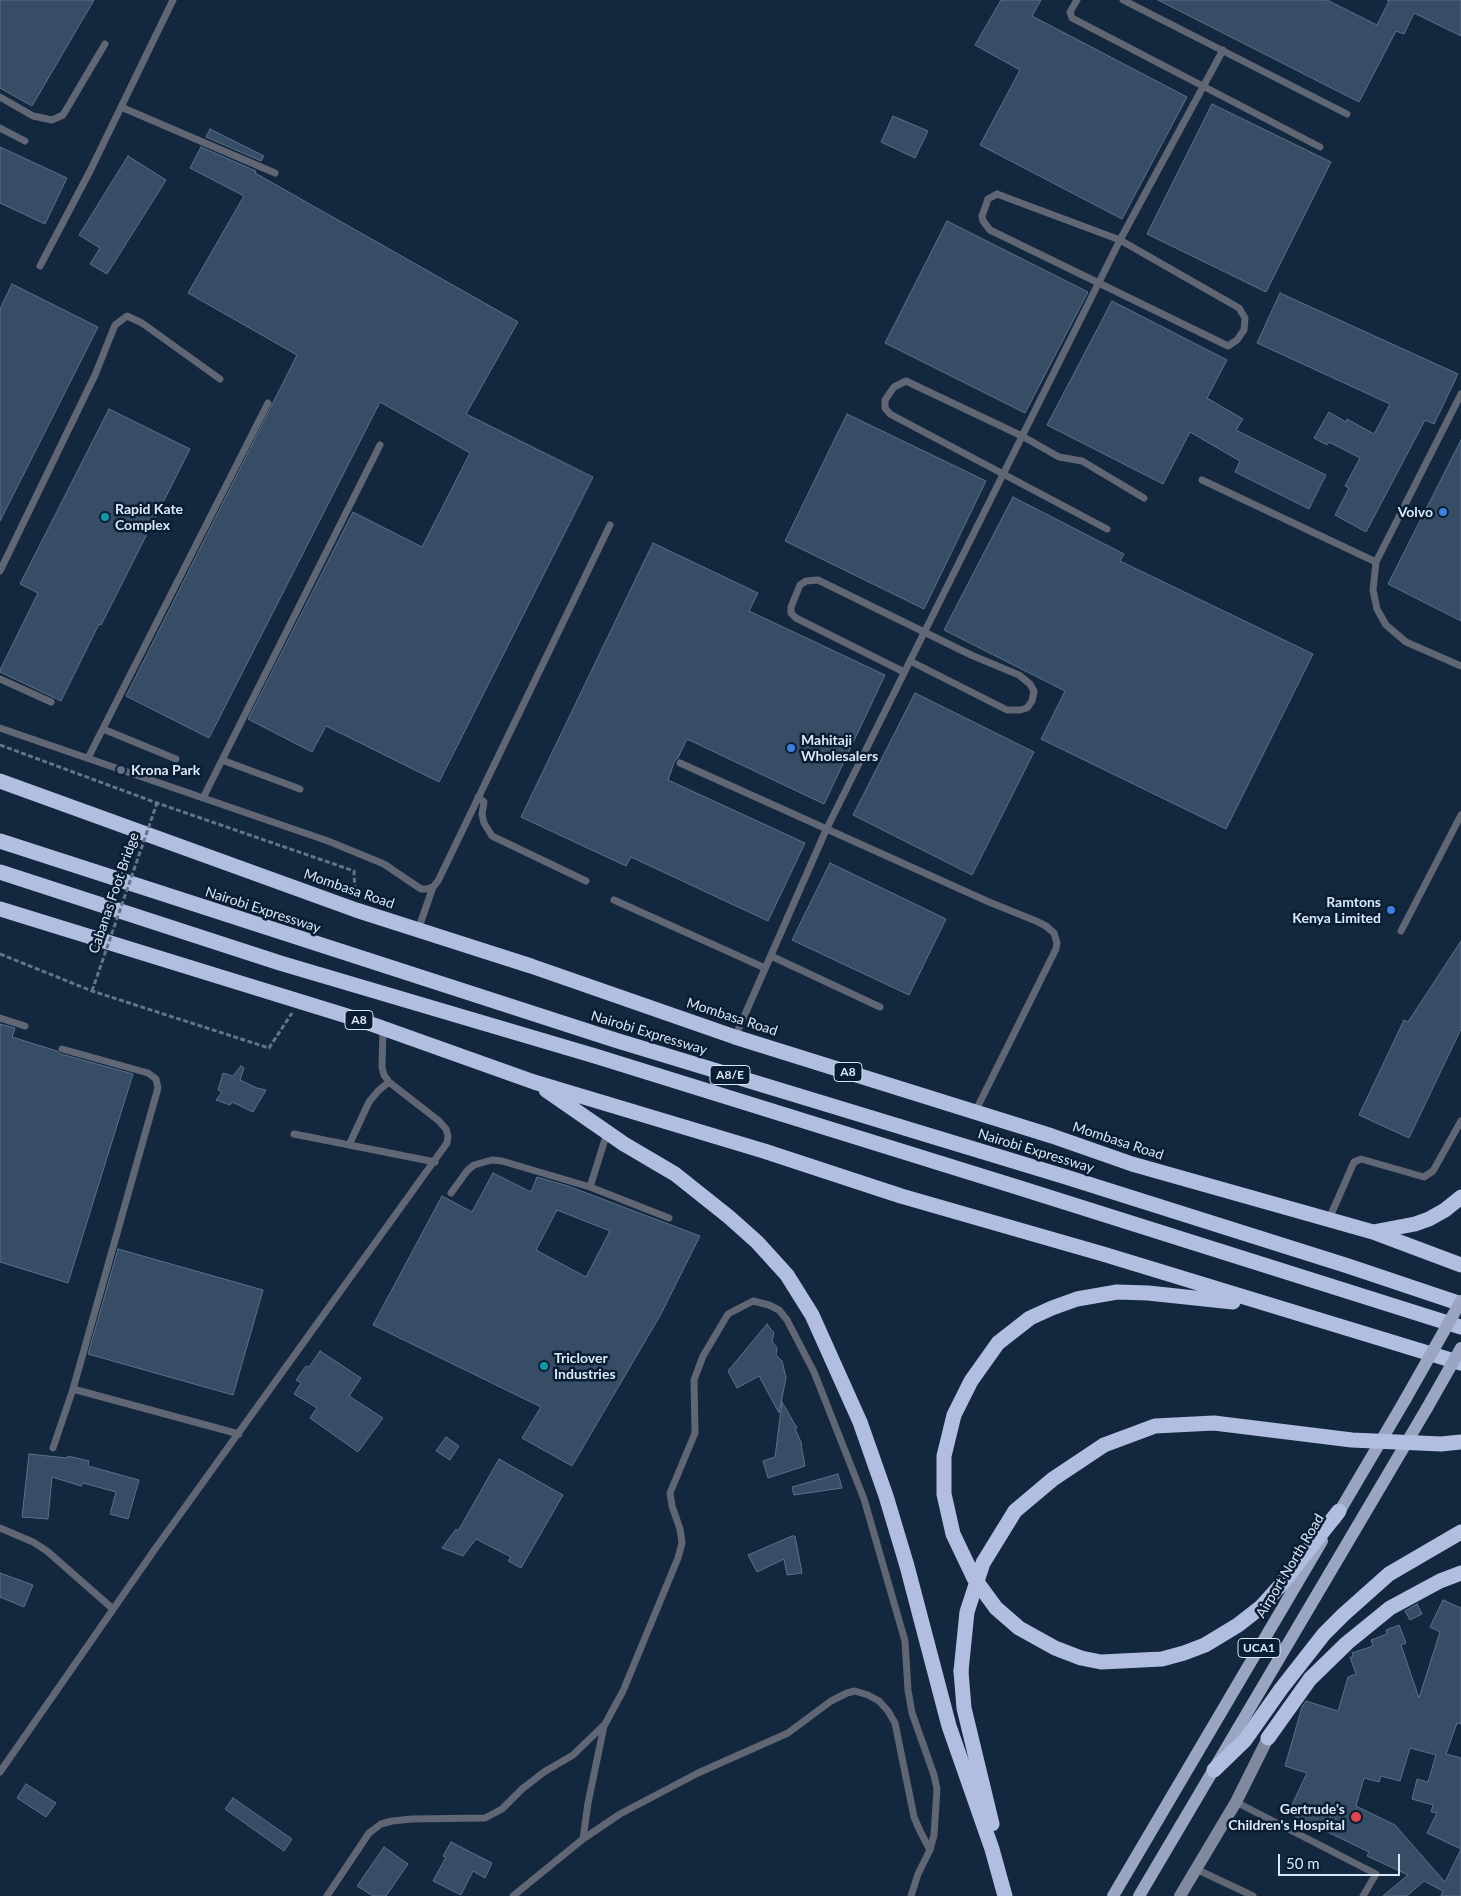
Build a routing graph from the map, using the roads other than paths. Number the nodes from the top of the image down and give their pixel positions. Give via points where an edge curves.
1 (173, 0) edge
2 (1077, 0) edge
3 (1123, 0) edge
4 (105, 44) dead end
5 (1223, 50) junction
6 (1203, 88) junction
7 (0, 97) edge
8 (121, 106) junction
9 (1346, 114) dead end
10 (0, 128) edge
11 (26, 141) dead end
12 (1320, 147) dead end
13 (275, 174) dead end
14 (1120, 240) junction
15 (40, 266) dead end
16 (1099, 282) junction
17 (220, 379) dead end
18 (1461, 394) edge
19 (268, 403) dead end
20 (1022, 436) junction
21 (380, 445) dead end
22 (1003, 474) junction
23 (1202, 480) dead end
24 (1144, 498) dead end
25 (610, 525) dead end
26 (1107, 529) dead end
27 (1376, 562) junction
28 (0, 571) edge
29 (924, 632) junction
30 (910, 661) junction
31 (1461, 666) edge
32 (904, 672) junction
33 (0, 679) edge
34 (51, 702) dead end
35 (0, 728) edge
36 (103, 729) junction
37 (88, 758) junction
38 (176, 759) dead end
39 (222, 760) junction
40 (680, 763) dead end
41 (0, 782) edge
42 (300, 789) dead end
43 (478, 797) junction
44 (203, 798) junction
45 (1461, 815) edge
46 (826, 830) junction
47 (0, 841) edge
48 (0, 872) edge
49 (586, 881) dead end
50 (433, 887) junction
51 (614, 900) dead end
52 (0, 909) edge
53 (418, 930) junction
54 (1401, 930) dead end
55 (771, 956) junction
56 (765, 968) junction
57 (880, 1008) dead end
58 (0, 1018) edge
59 (25, 1026) dead end
60 (383, 1028) junction
61 (735, 1036) junction
62 (62, 1049) dead end
63 (389, 1082) junction
64 (534, 1082) junction
65 (975, 1112) junction
66 (1461, 1121) edge
67 (607, 1132) junction
68 (294, 1134) dead end
69 (349, 1145) junction
70 (435, 1162) junction
71 (590, 1187) junction
72 (451, 1193) dead end
73 (1461, 1196) edge
74 (668, 1218) dead end
75 (1329, 1220) junction
76 (1373, 1232) junction
77 (1461, 1265) edge
78 (1461, 1303) edge
79 (1274, 1307) junction
80 (1461, 1327) edge
81 (1461, 1348) edge
82 (1461, 1363) edge
83 (73, 1389) junction
84 (238, 1434) junction
85 (1461, 1442) edge
86 (53, 1448) dead end
87 (1339, 1512) junction
88 (0, 1528) edge
89 (1461, 1532) edge
90 (1461, 1573) edge
91 (114, 1609) junction
92 (604, 1726) junction
93 (1268, 1738) joint
94 (1214, 1770) junction
95 (0, 1772) edge
96 (1236, 1802) junction
97 (583, 1839) junction
98 (930, 1850) junction
99 (1196, 1869) junction
100 (1001, 1878) junction
101 (326, 1896) edge
102 (513, 1896) edge
103 (911, 1896) edge
104 (1005, 1896) edge
105 (1112, 1896) edge
106 (1139, 1896) edge
107 (1180, 1896) edge
108 (1252, 1896) edge
109 (1363, 1896) edge

1 - 8 lane
2 - 6 lane via 1070,12 1072,18
3 - 5 lane
4 - 7 lane via 63,114 52,120 33,116
5 - 6 lane
5 - 9 lane
6 - 12 lane
6 - 14 lane
8 - 13 lane
8 - 15 lane
10 - 11 lane
14 - 16 lane
14 - 16 lane via 1003,195 993,195 988,199 982,216 990,230
14 - 16 lane via 1239,308 1245,318 1244,330 1228,346
16 - 20 lane
17 - 28 lane via 142,323 127,316 115,325 95,375
18 - 27 lane
19 - 36 lane
20 - 22 lane
20 - 22 lane via 906,381 894,387 885,400 885,408 890,414
20 - 24 lane via 1059,457 1082,462
21 - 39 lane
22 - 26 lane
22 - 29 lane
23 - 27 lane
25 - 43 lane
27 - 31 lane via 1374,590 1377,609 1386,625 1406,642
29 - 30 lane
29 - 30 lane via 1019,675 1034,691 1032,701 1027,708 1007,710
29 - 32 lane via 818,580 800,585 791,602 791,613 796,618
30 - 32 lane
32 - 46 lane
33 - 34 lane
35 - 37 lane
36 - 37 lane
36 - 38 lane
37 - 44 lane
39 - 42 lane
39 - 44 lane
40 - 46 lane
41 - 53 highway, Mombasa Road / A8
43 - 49 lane via 484,802 484,823 492,836
43 - 50 lane
44 - 50 lane via 384,864 421,889
45 - 54 lane
46 - 55 lane
46 - 65 lane via 1036,921 1054,933 1056,949
47 - 78 highway, Nairobi Expressway / A8/E via 615,1040 1066,1177
48 - 80 highway, A8/E via 280,963 594,1056
50 - 53 lane
51 - 56 lane
52 - 60 highway, A8
53 - 61 highway, Mombasa Road / A8
55 - 56 lane
55 - 57 lane
56 - 61 lane
58 - 59 lane
60 - 63 lane via 382,1067
60 - 64 highway, A8
61 - 65 highway, Mombasa Road / A8
62 - 83 lane via 148,1073 156,1079 158,1088
63 - 69 lane via 370,1102
63 - 70 lane via 446,1129 447,1144
64 - 67 highway
64 - 79 highway, A8
65 - 75 highway, Mombasa Road / A8 via 1132,1164
66 - 75 lane via 1433,1171 1424,1177 1362,1159 1354,1162
67 - 71 lane
67 - 100 highway via 675,1174 736,1223 787,1275 812,1315 860,1422 886,1496 949,1726
68 - 69 lane
69 - 70 lane
70 - 84 lane
71 - 72 lane via 492,1160 467,1171
71 - 74 lane
73 - 76 highway via 1429,1220
75 - 76 highway, Mombasa Road / A8
76 - 77 highway, Mombasa Road / A8
78 - 87 main road, Airport North Road / UCA1, bridge
79 - 82 highway, A8
79 - 87 highway via 1116,1292 1077,1300 1030,1318 998,1343 971,1381 954,1415 944,1456 944,1494 953,1534 985,1594 1019,1628 1081,1658 1117,1662 1162,1659 1184,1653 1238,1626 1279,1587
81 - 94 main road, UCA1, bridge
83 - 84 lane
83 - 86 lane
84 - 91 lane
85 - 100 highway, bridge via 1352,1440 1214,1423 1155,1426 1104,1445 1052,1479 1015,1512 983,1563 967,1612 960,1671 964,1708 991,1818
87 - 105 main road, Airport North Road / UCA1
88 - 91 lane via 47,1550
89 - 94 highway via 1389,1574 1343,1615 1324,1634 1245,1740
90 - 93 highway via 1414,1594 1362,1630 1310,1680
91 - 95 lane
92 - 97 lane
92 - 98 lane via 623,1691 678,1558 682,1543 670,1493 695,1433 694,1380 703,1356 728,1314 753,1301 769,1305 779,1310 787,1320 811,1365 874,1532 905,1641 912,1713 937,1789
92 - 101 lane via 573,1755 544,1772 502,1809 485,1818 412,1819 381,1824 370,1833
93 - 96 main road
94 - 106 main road, UCA1
96 - 99 main road
96 - 109 lane via 1376,1874
97 - 98 lane via 620,1814 698,1773 788,1733 831,1701 855,1691 879,1701 895,1723 914,1817
97 - 102 lane
98 - 103 lane
99 - 107 main road
99 - 108 lane
100 - 104 highway

